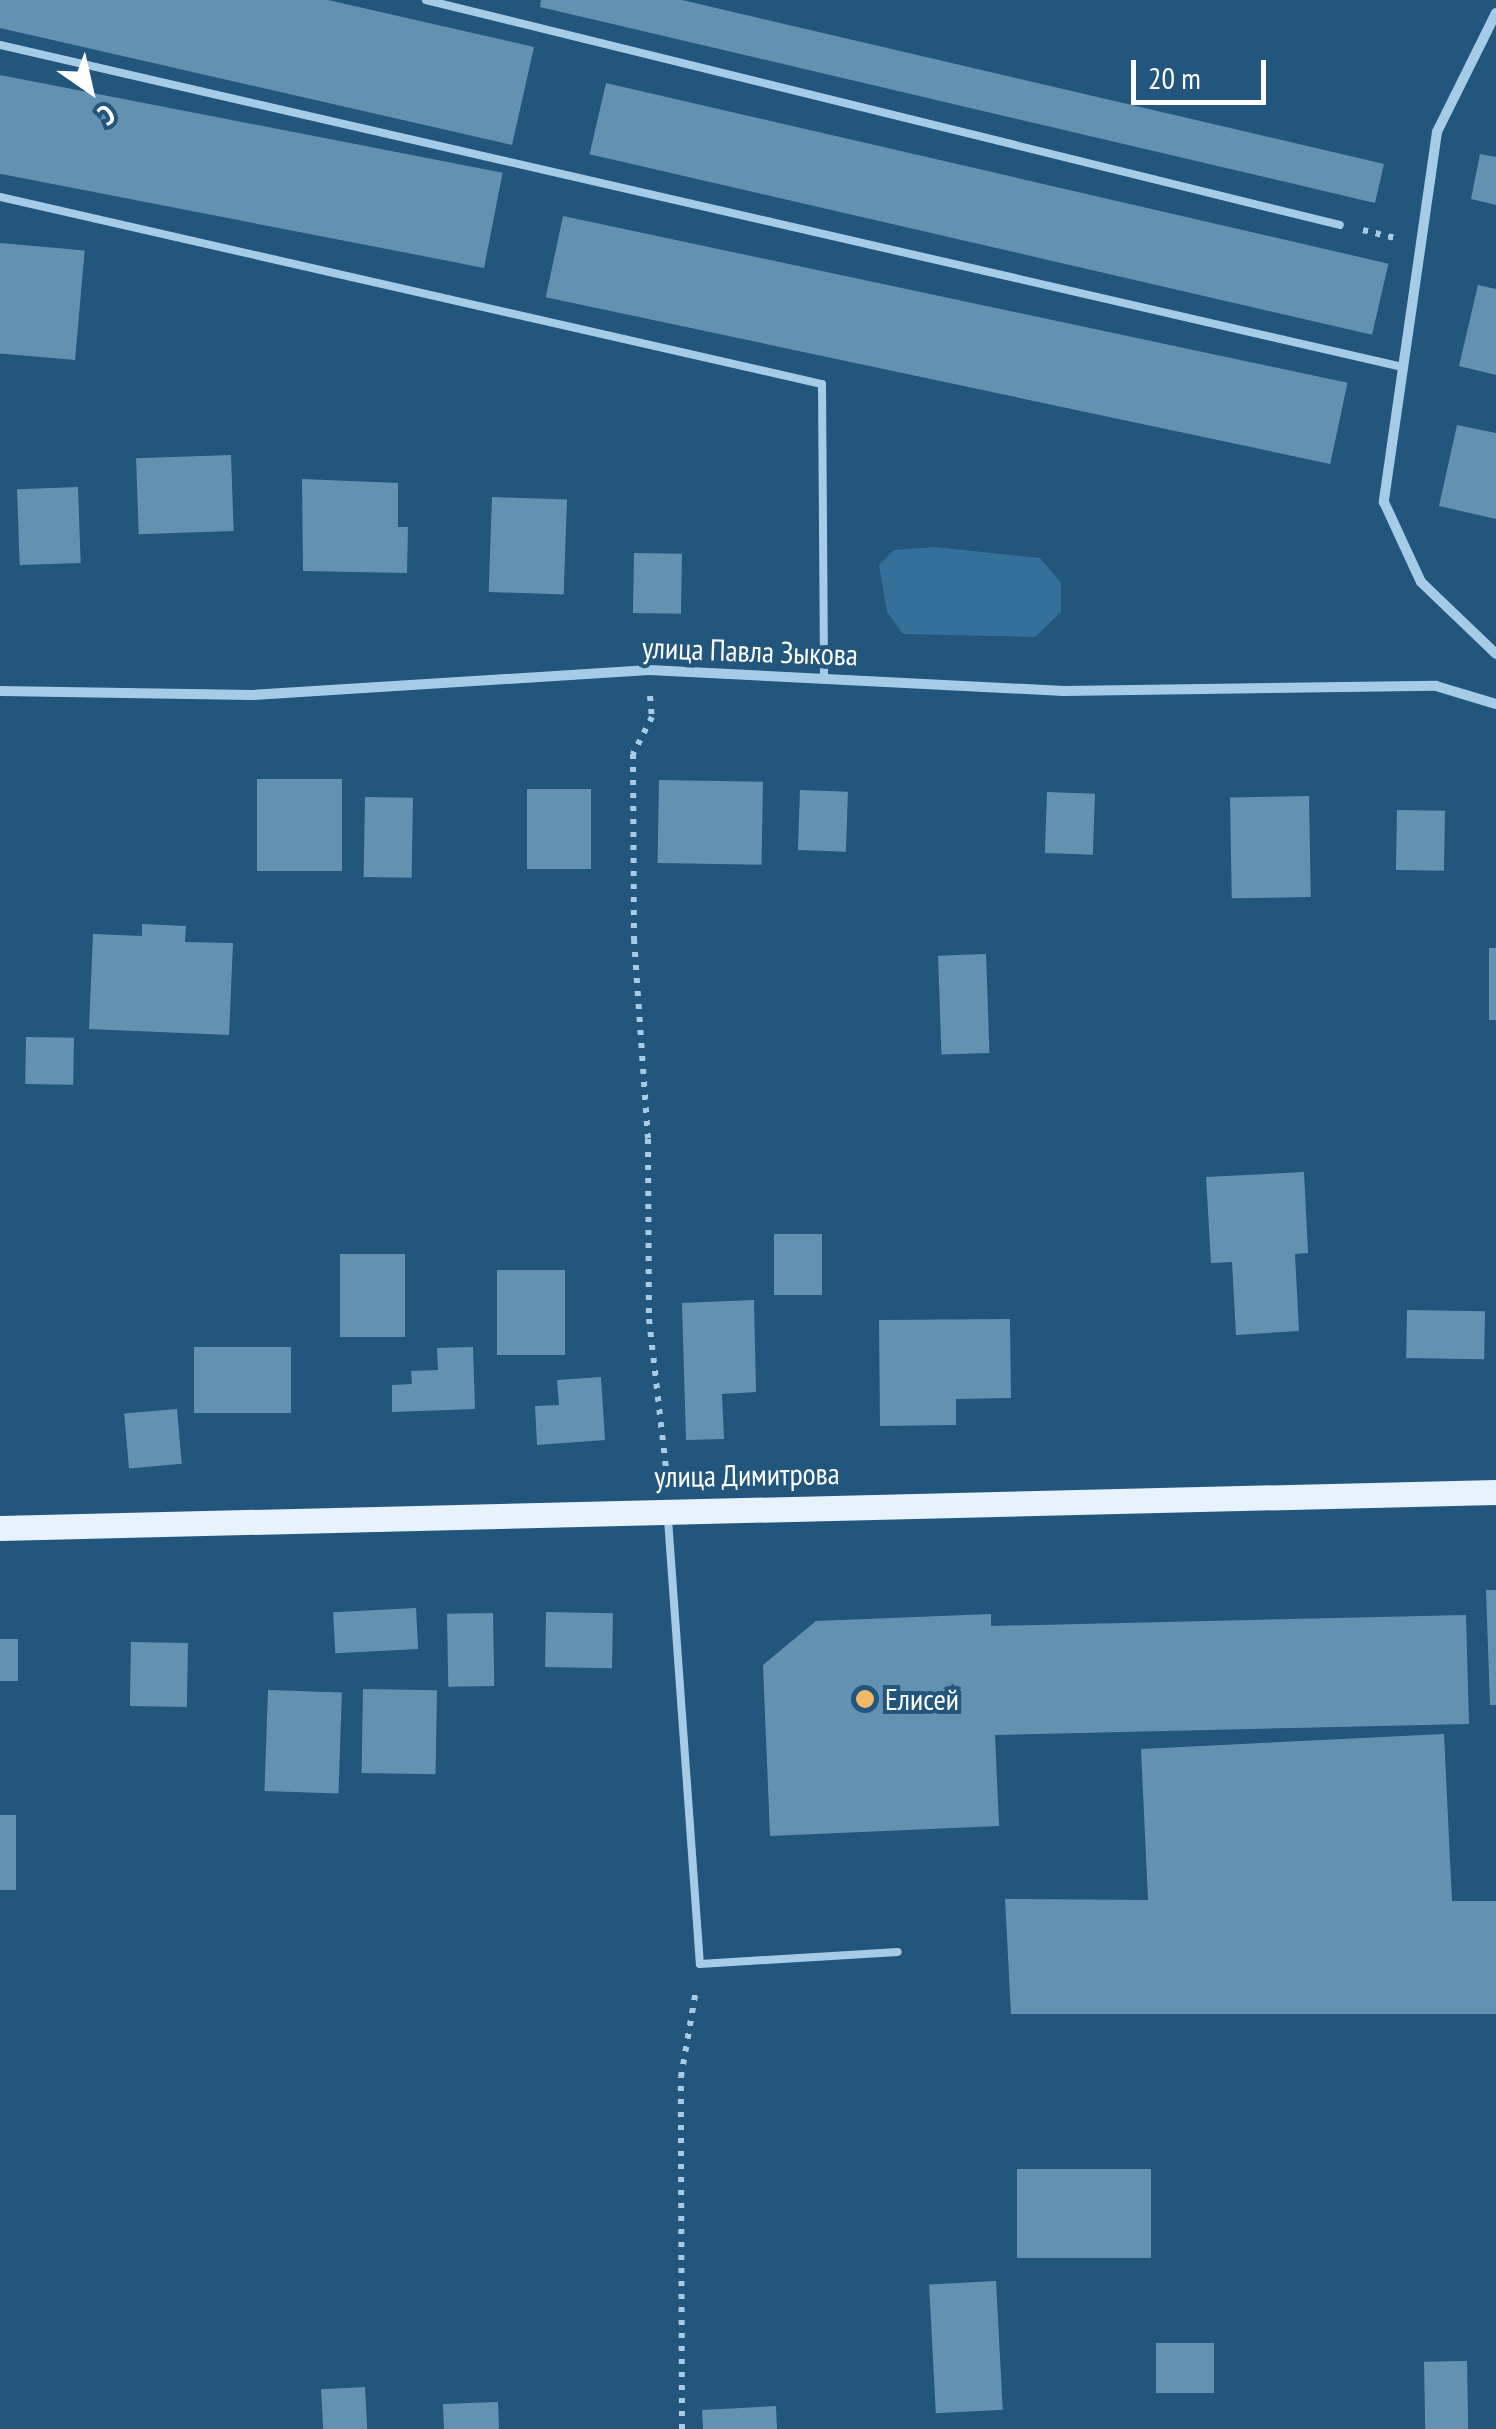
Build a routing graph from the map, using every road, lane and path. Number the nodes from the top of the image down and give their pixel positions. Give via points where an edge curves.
1 (426, 0) edge
2 (1496, 12) edge
3 (0, 45) edge
4 (0, 197) edge
5 (1340, 225) joint
6 (1420, 244) junction
7 (1402, 367) junction
8 (1496, 654) edge
9 (649, 670) junction
10 (824, 679) junction
11 (0, 691) edge
12 (1496, 704) edge
13 (667, 1480) dead end
14 (1496, 1492) edge
15 (667, 1510) junction
16 (0, 1528) edge
17 (898, 1952) dead end
18 (700, 1964) junction
19 (682, 2429) edge

1 - 5 lane
2 - 6 street via 1436,132
3 - 7 lane
4 - 10 lane via 822,384
5 - 6 path
6 - 7 street
7 - 8 street via 1384,502 1421,582
9 - 10 street, улица Павла Зыкова
9 - 11 street, улица Павла Зыкова via 252,695
9 - 13 path via 652,717 633,754 634,940 648,1139 649,1319
10 - 12 street, улица Павла Зыкова via 1064,690 1436,686
14 - 15 main road, улица Димитрова
15 - 16 main road, улица Димитрова
15 - 18 lane
17 - 18 lane
18 - 19 path via 681,2076

